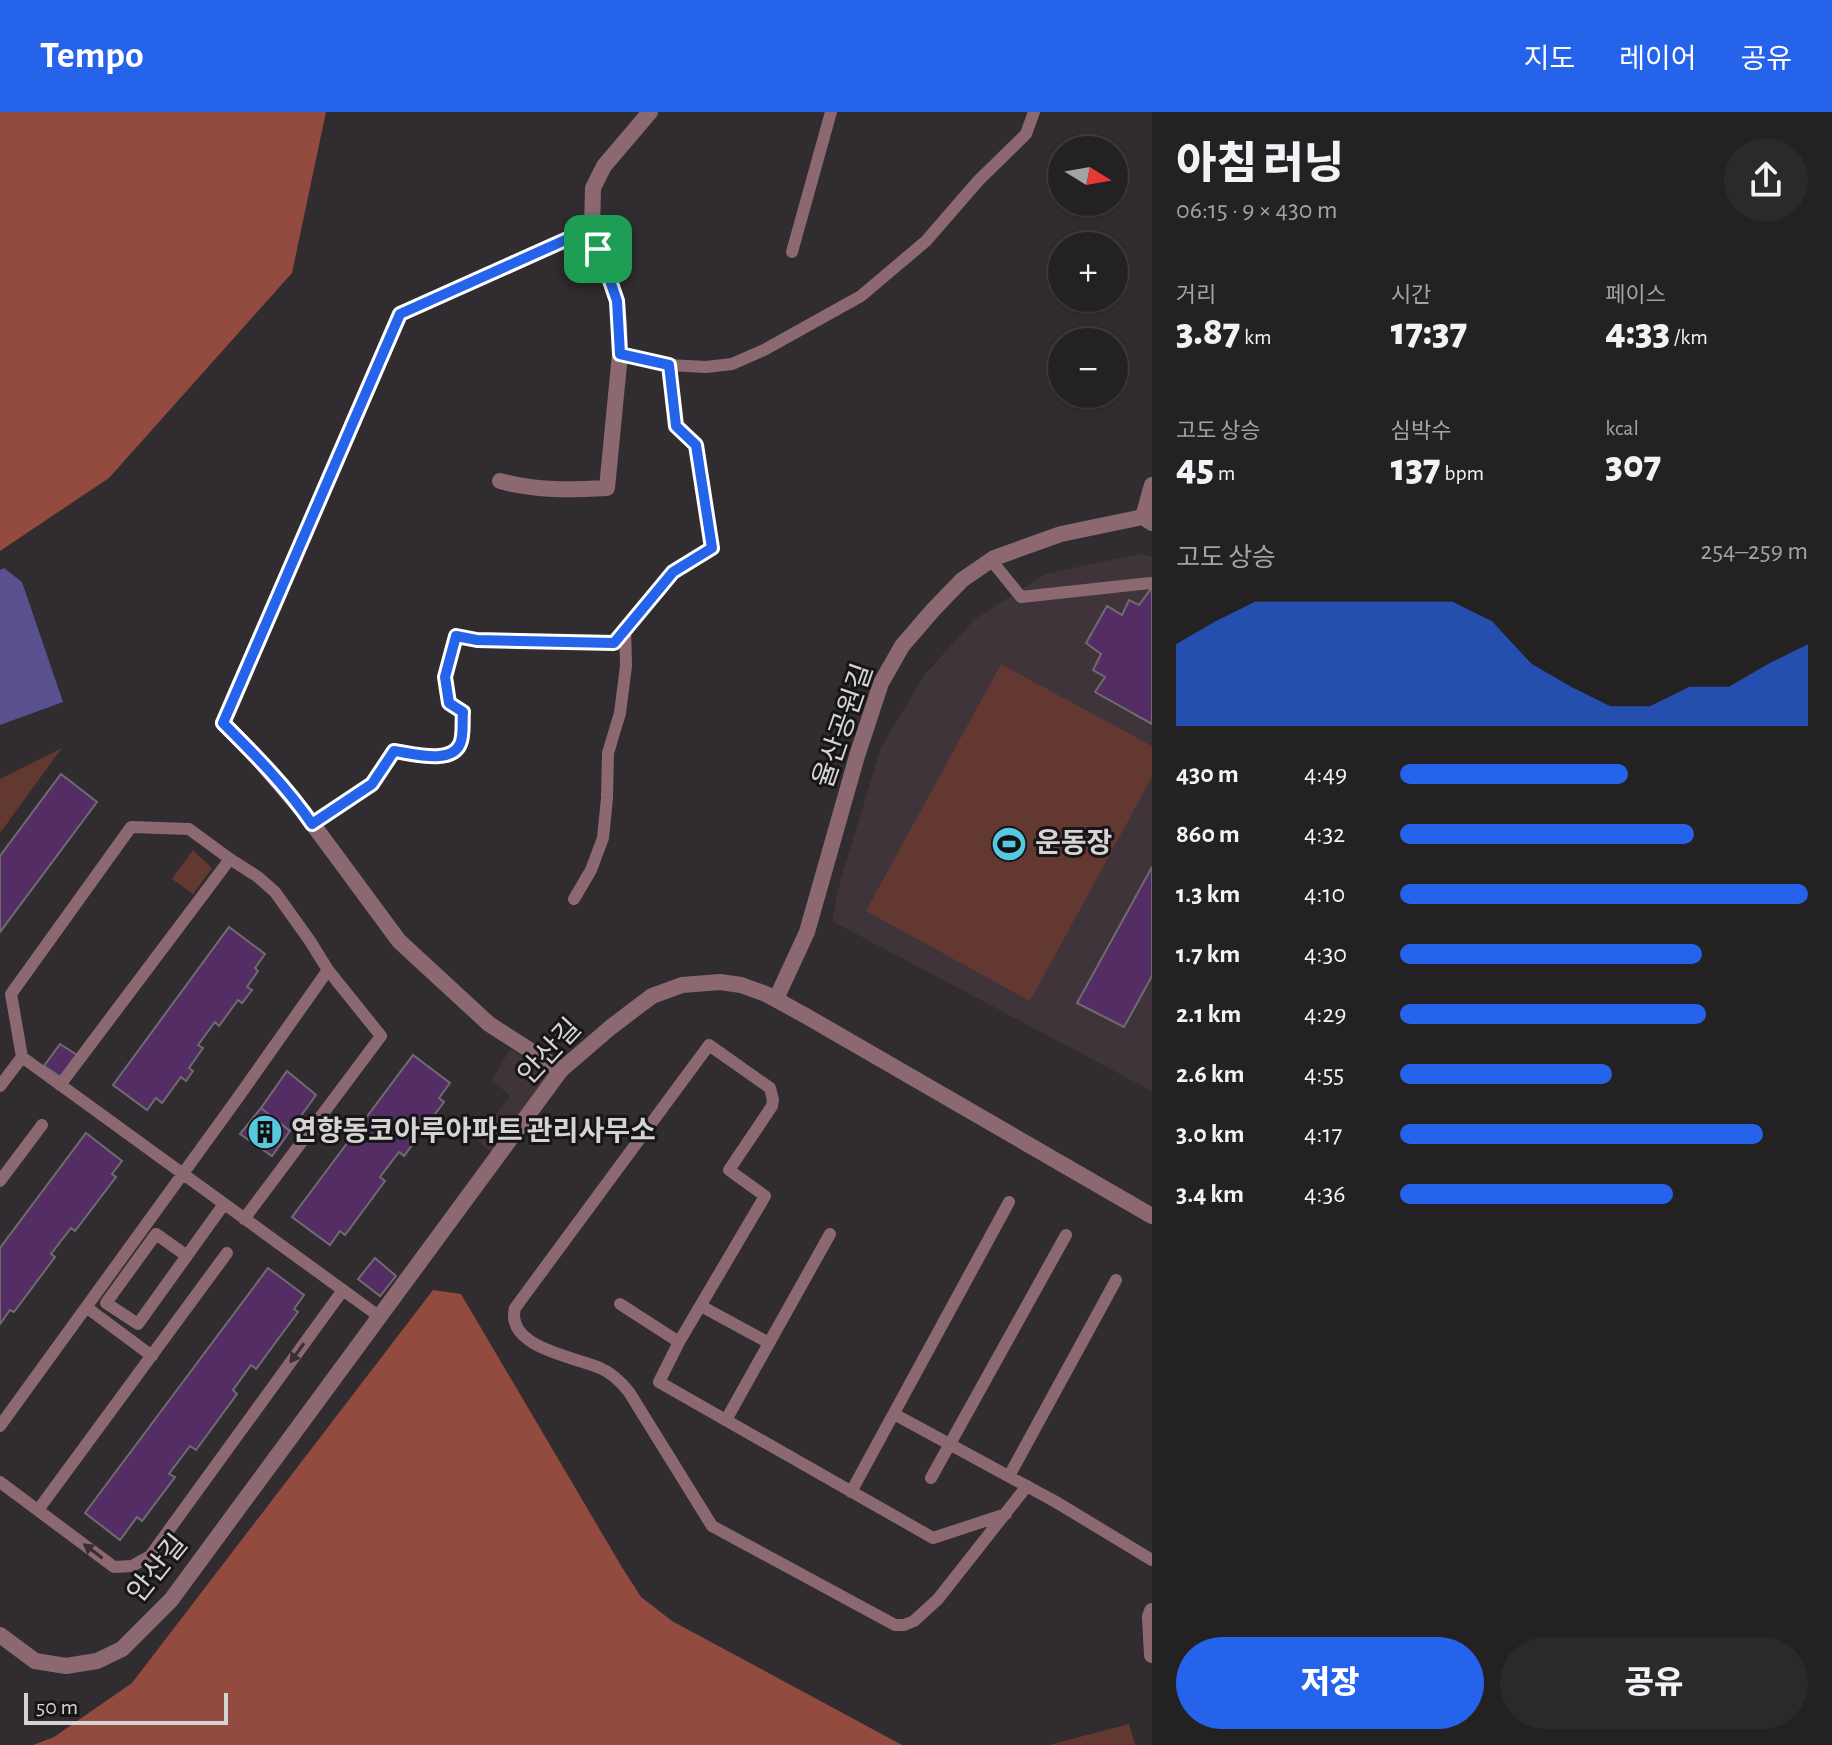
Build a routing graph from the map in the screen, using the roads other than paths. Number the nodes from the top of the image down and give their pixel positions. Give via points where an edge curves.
1 (650, 112) edge
2 (831, 112) edge
3 (1034, 112) edge
4 (592, 228) junction
5 (792, 252) dead end
6 (620, 354) junction
7 (669, 365) junction
8 (500, 481) dead end
9 (1152, 485) edge
10 (1147, 520) edge
11 (991, 560) junction
12 (1152, 584) edge
13 (625, 628) junction
14 (312, 824) junction
15 (230, 859) junction
16 (574, 899) dead end
17 (328, 970) junction
18 (776, 999) junction
19 (22, 1057) junction
20 (561, 1070) junction
21 (60, 1085) junction
22 (0, 1086) edge
23 (42, 1125) dead end
24 (182, 1174) junction
25 (0, 1181) edge
26 (1009, 1202) dead end
27 (224, 1204) junction
28 (1152, 1216) edge
29 (244, 1219) junction
30 (830, 1234) dead end
31 (1066, 1235) dead end
32 (227, 1253) dead end
33 (187, 1256) junction
34 (1116, 1280) dead end
35 (343, 1290) junction
36 (620, 1304) dead end
37 (701, 1306) junction
38 (86, 1307) junction
39 (380, 1317) junction
40 (679, 1342) junction
41 (769, 1343) junction
42 (152, 1356) junction
43 (894, 1414) junction
44 (726, 1420) junction
45 (0, 1426) edge
46 (949, 1444) junction
47 (1009, 1476) junction
48 (931, 1478) dead end
49 (0, 1482) edge
50 (1027, 1486) junction
51 (851, 1492) junction
52 (38, 1510) junction
53 (1006, 1514) junction
54 (1152, 1560) edge
55 (1152, 1611) edge
56 (0, 1635) edge
57 (1152, 1655) edge

1 - 4 street via 604,166 593,188
2 - 5 lane
3 - 7 lane via 1026,134 926,241 861,296 732,364
4 - 6 street via 617,301
4 - 14 street via 400,314 395,323 223,723
6 - 7 lane
6 - 8 street via 607,488 561,491
7 - 13 lane via 676,426 696,445 712,548 673,572
9 - 10 street, 율산공원길
10 - 11 street, 율산공원길 via 1061,534
11 - 12 lane via 1021,597
11 - 18 street, 율산공원길 via 933,610 902,646 881,683 807,932
13 - 14 lane via 614,643 456,636 445,677 449,703 463,712 460,744 452,754 436,757 394,751 372,784
13 - 16 lane via 626,666 608,753 603,838
14 - 20 street via 399,941 489,1024
15 - 17 lane via 275,892
15 - 19 lane via 189,829 131,827 11,994
15 - 21 lane
17 - 24 lane
17 - 29 lane via 381,1036
18 - 20 street, 안산길 via 741,985 682,985 652,996
18 - 28 street, 안산길
19 - 21 lane
19 - 22 lane
20 - 39 street, 안산길
21 - 24 lane
23 - 25 lane
24 - 27 lane
24 - 38 lane
26 - 43 lane
27 - 29 lane
27 - 33 lane
29 - 35 lane
30 - 41 lane
31 - 46 lane
32 - 42 lane
33 - 33 lane via 138,1324 106,1303 156,1234
34 - 47 lane
35 - 39 lane
35 -> 52 lane via 150,1556 132,1566 114,1567
36 - 40 lane
37 - 40 lane
37 - 41 lane
37 - 53 lane via 765,1196 729,1170 773,1100 770,1088 709,1045 515,1308 517,1329 548,1351 618,1379 712,1526 895,1625 914,1621 938,1599
38 - 42 lane
38 - 45 lane
39 - 56 street, 안산길 via 171,1600 122,1649 97,1661 66,1666 35,1661
40 - 44 lane via 659,1382
41 - 44 lane
42 - 52 lane
43 - 46 lane
43 - 51 lane
44 - 51 lane
46 - 47 lane
46 - 48 lane
47 - 50 lane
49 - 52 lane
50 - 53 lane
50 - 54 lane
51 - 53 lane via 933,1538
55 - 57 street

